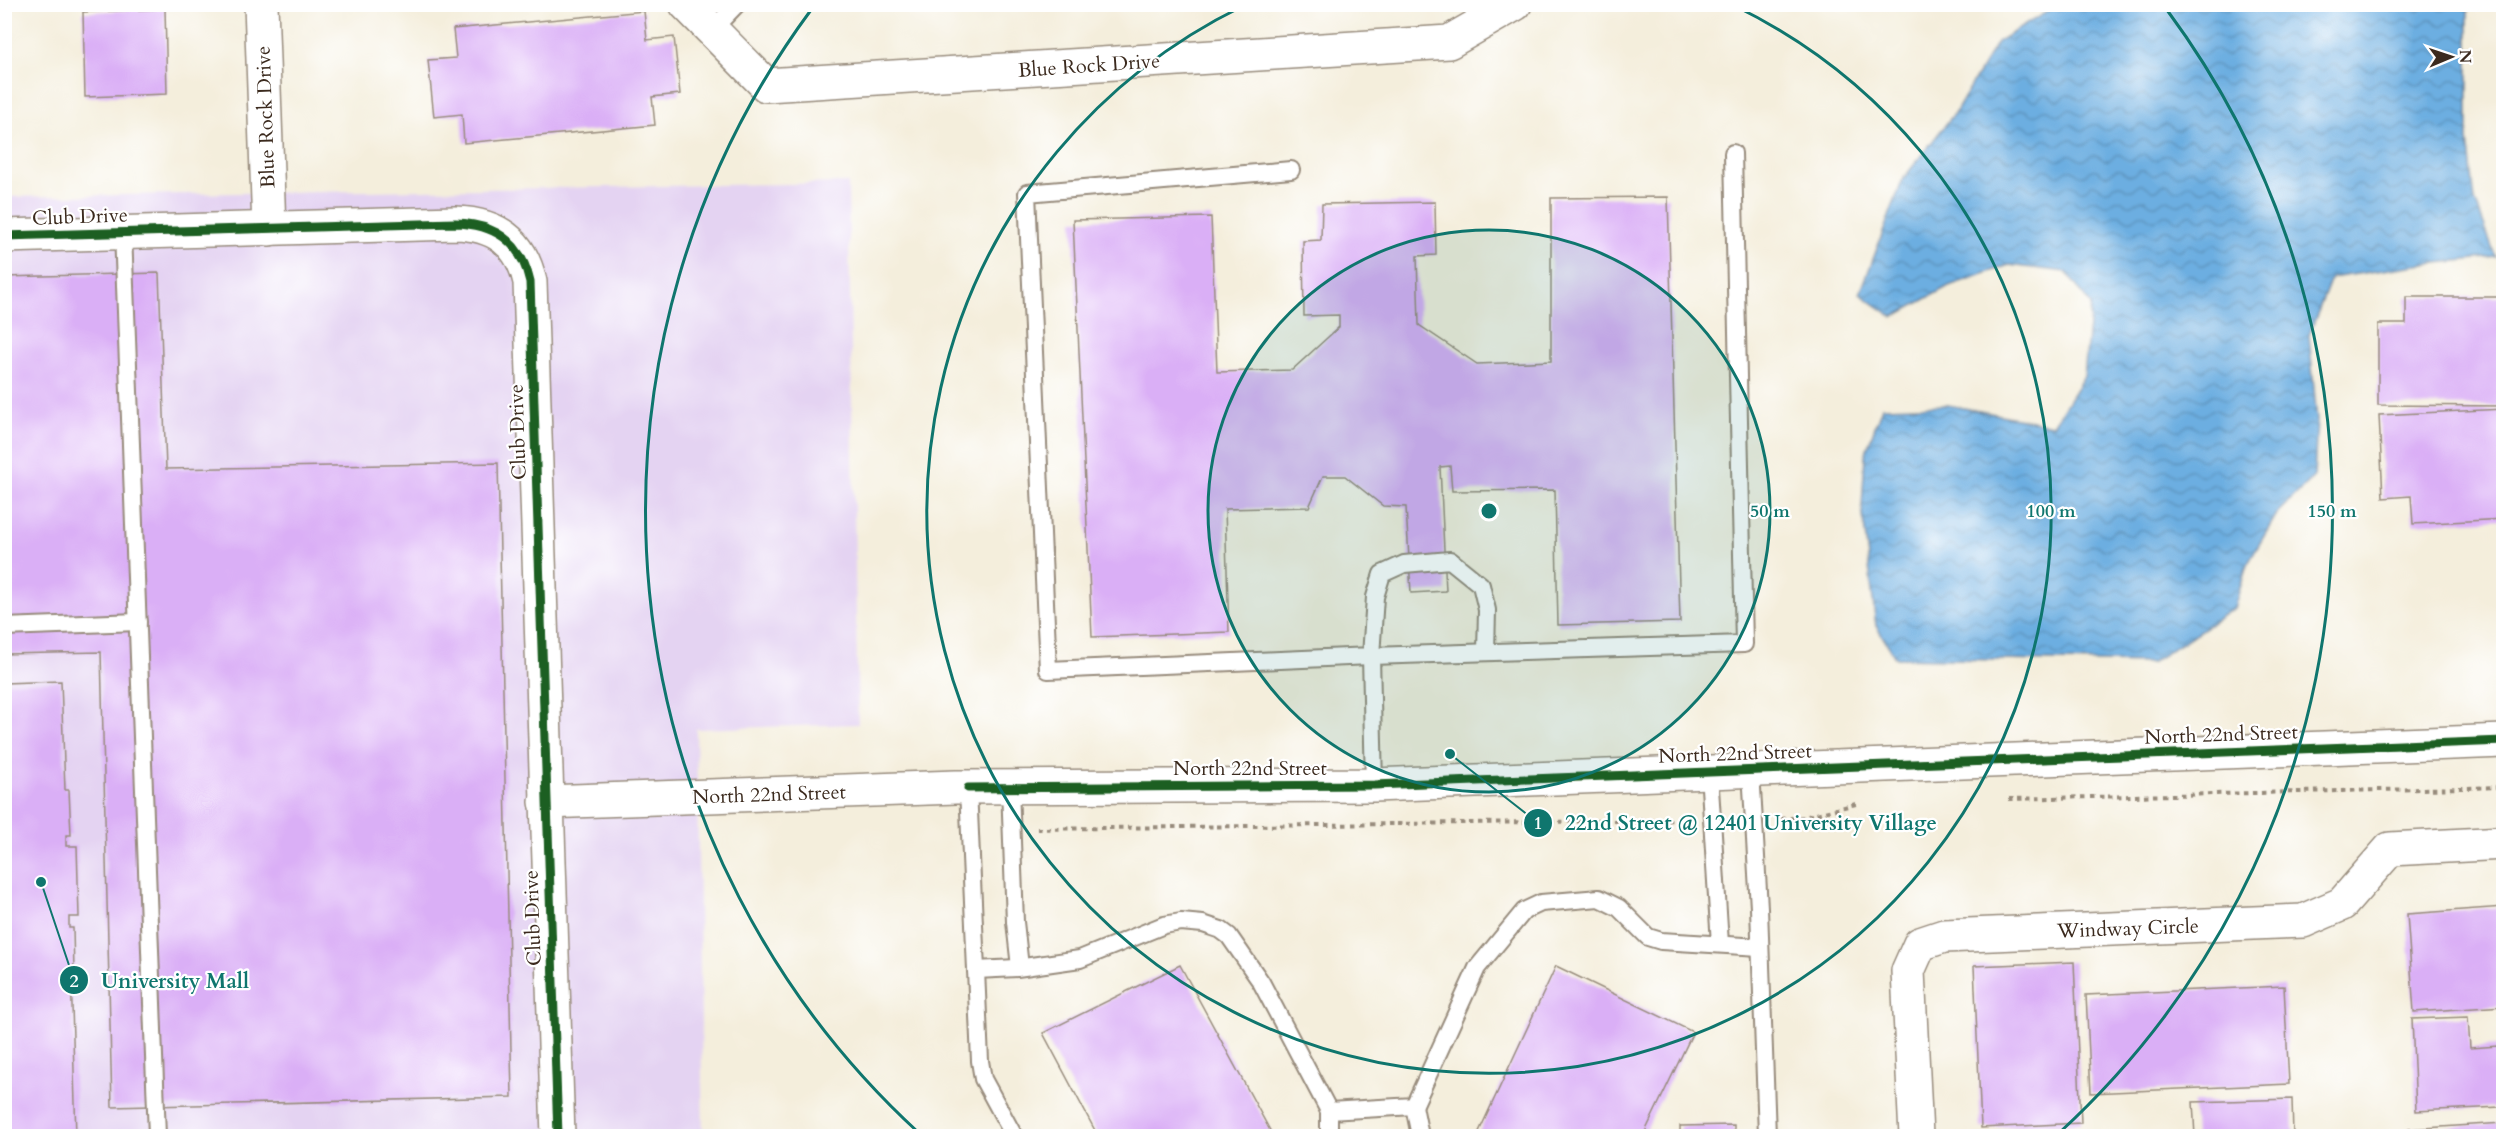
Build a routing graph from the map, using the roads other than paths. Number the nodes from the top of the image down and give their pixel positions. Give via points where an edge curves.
1 (261, 4) edge
2 (686, 4) edge
3 (737, 4) edge
4 (1515, 4) edge
5 (712, 30) junction
6 (1733, 153) dead end
7 (1291, 170) dead end
8 (268, 229) junction
9 (123, 232) junction
10 (4, 236) edge
11 (138, 622) dead end
12 (4, 627) edge
13 (1486, 652) junction
14 (1371, 656) junction
15 (2504, 741) edge
16 (1751, 771) junction
17 (1709, 772) junction
18 (1374, 785) junction
19 (1010, 787) junction
20 (968, 788) junction
21 (546, 802) junction
22 (2504, 843) edge
23 (1720, 944) junction
24 (1760, 947) junction
25 (1020, 967) junction
26 (976, 970) junction
27 (149, 1106) dead end
28 (1414, 1106) junction
29 (1329, 1111) junction
30 (158, 1137) edge
31 (558, 1137) edge
32 (1014, 1137) edge
33 (1329, 1137) edge
34 (1420, 1137) edge
35 (1767, 1137) edge
36 (1916, 1137) edge

1 - 8 street, Blue Rock Drive
2 - 5 street, Blue Rock Drive
3 - 5 lane
4 - 5 street, Blue Rock Drive via 1449,42 766,85
6 - 13 lane via 1744,644
7 - 14 lane via 1027,193 1048,670
8 - 9 street, Club Drive
8 - 21 street, Club Drive via 472,224 506,238 527,265
9 - 10 street, Club Drive
9 - 30 lane
11 - 12 lane
13 - 14 lane
13 - 14 lane via 1487,610 1481,585 1450,560 1404,564 1382,574 1375,597
14 - 18 lane
15 - 16 street, North 22nd Street
16 - 17 street, North 22nd Street
16 - 24 lane
17 - 18 street, North 22nd Street
17 - 23 lane
18 - 19 street, North 22nd Street
19 - 20 street, North 22nd Street
19 - 25 lane
20 - 21 street, North 22nd Street
20 - 26 lane
21 - 31 street, Club Drive
22 - 36 street, Windway Circle via 2390,849 2342,904 2303,921 1944,936 1920,944 1908,971
23 - 24 lane
23 - 28 lane via 1648,937 1619,908 1599,898 1541,903 1524,911 1477,968
24 - 35 lane
25 - 26 lane
25 - 29 lane via 1080,959 1164,924 1203,924 1221,930 1261,982
26 - 32 lane via 983,1078
27 - 30 lane
28 - 29 lane
28 - 34 lane
29 - 33 lane

